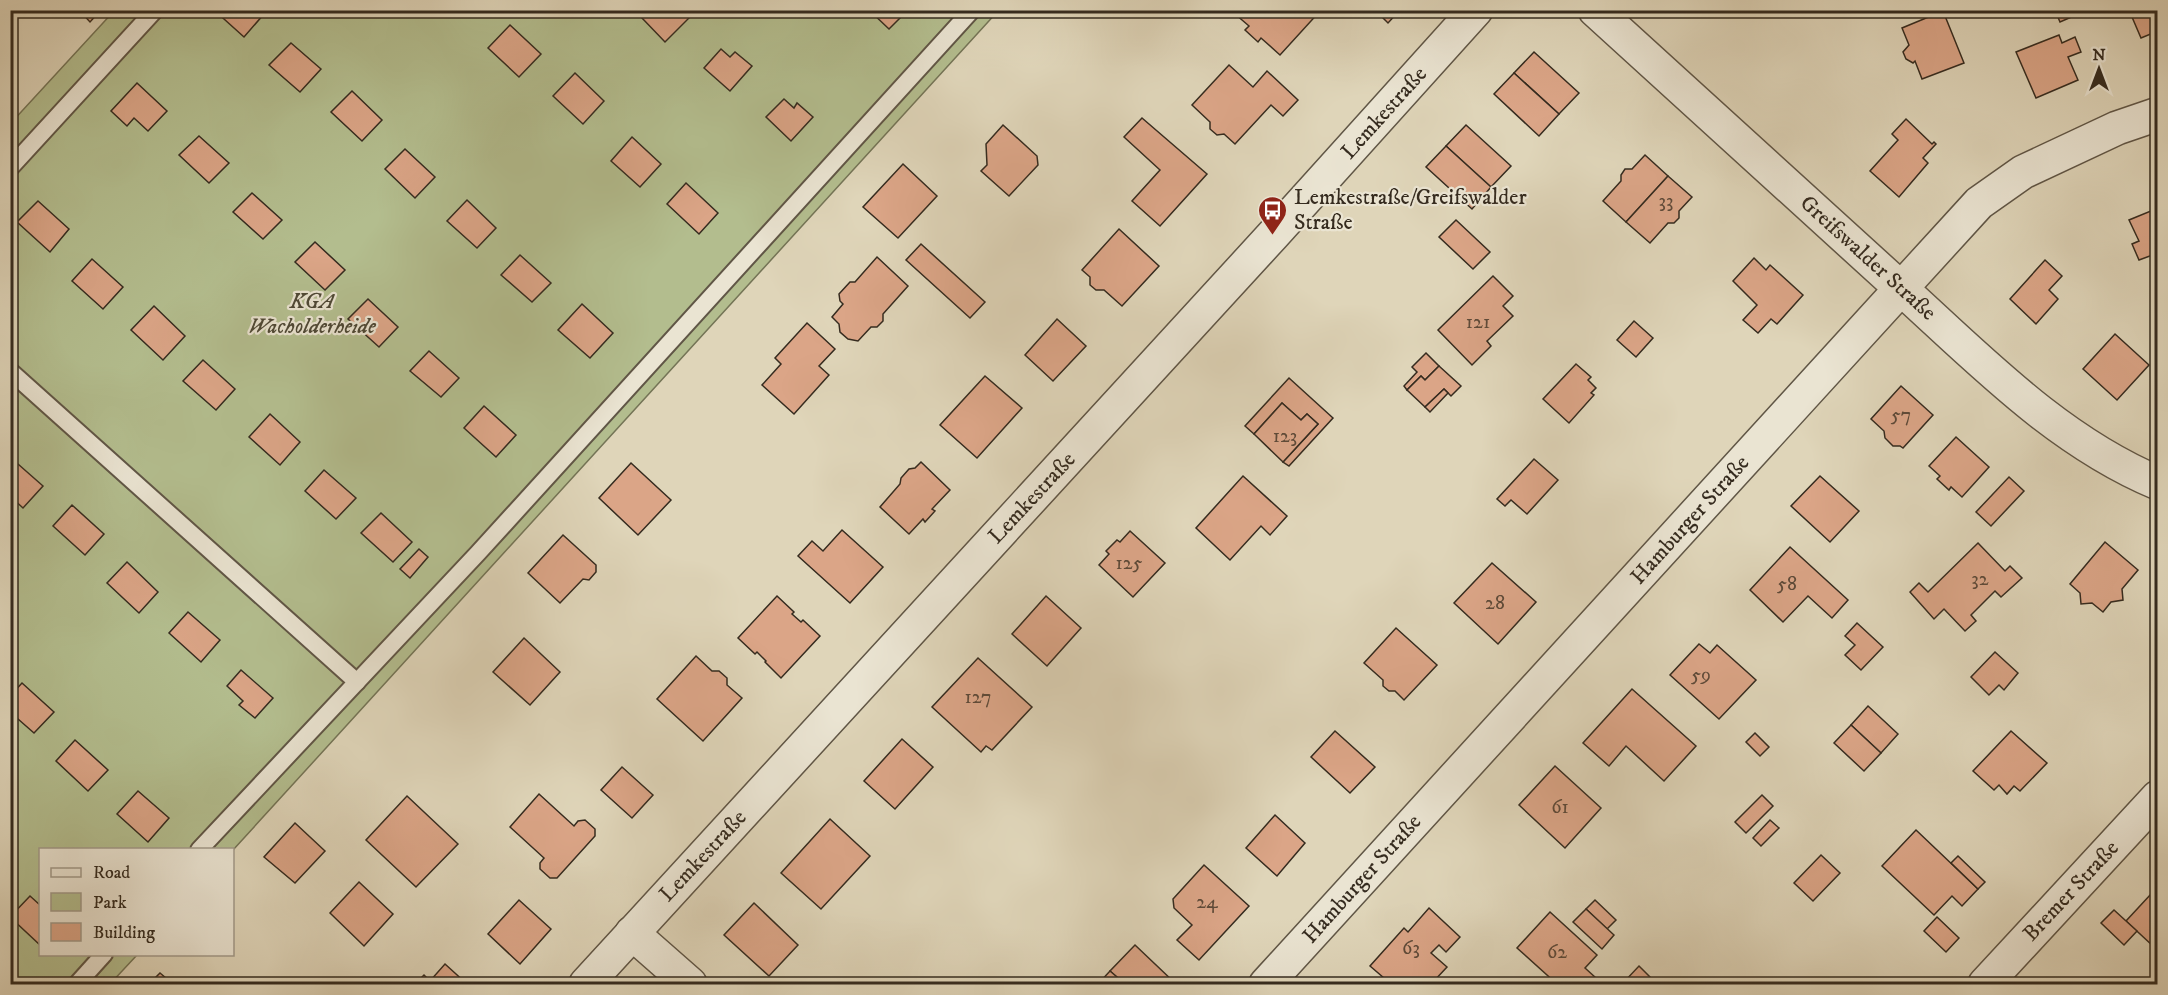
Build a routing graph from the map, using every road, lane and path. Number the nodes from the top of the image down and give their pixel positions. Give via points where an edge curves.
1 (155, 10) edge
2 (972, 10) edge
3 (1476, 10) edge
4 (1595, 10) edge
5 (2157, 114) edge
6 (10, 168) edge
7 (1901, 288) junction
8 (10, 370) edge
9 (2157, 483) edge
10 (357, 682) junction
11 (2157, 797) edge
12 (200, 848) edge
13 (632, 933) junction
14 (102, 956) edge
15 (77, 984) edge
16 (586, 984) edge
17 (690, 984) edge
18 (1266, 984) edge
19 (1985, 984) edge

1 - 6 lane
2 - 10 lane
3 - 13 street, Lemkestraße
4 - 7 street, Greifswalder Straße
5 - 7 street, Hamburger Straße via 2117,128 2023,172 1979,203
7 - 9 street, Greifswalder Straße via 2001,380 2088,448
7 - 18 street, Hamburger Straße
8 - 10 lane
10 - 12 lane
11 - 19 street, Bremer Straße
13 - 16 street, Lemkestraße
13 - 17 street
14 - 15 lane

